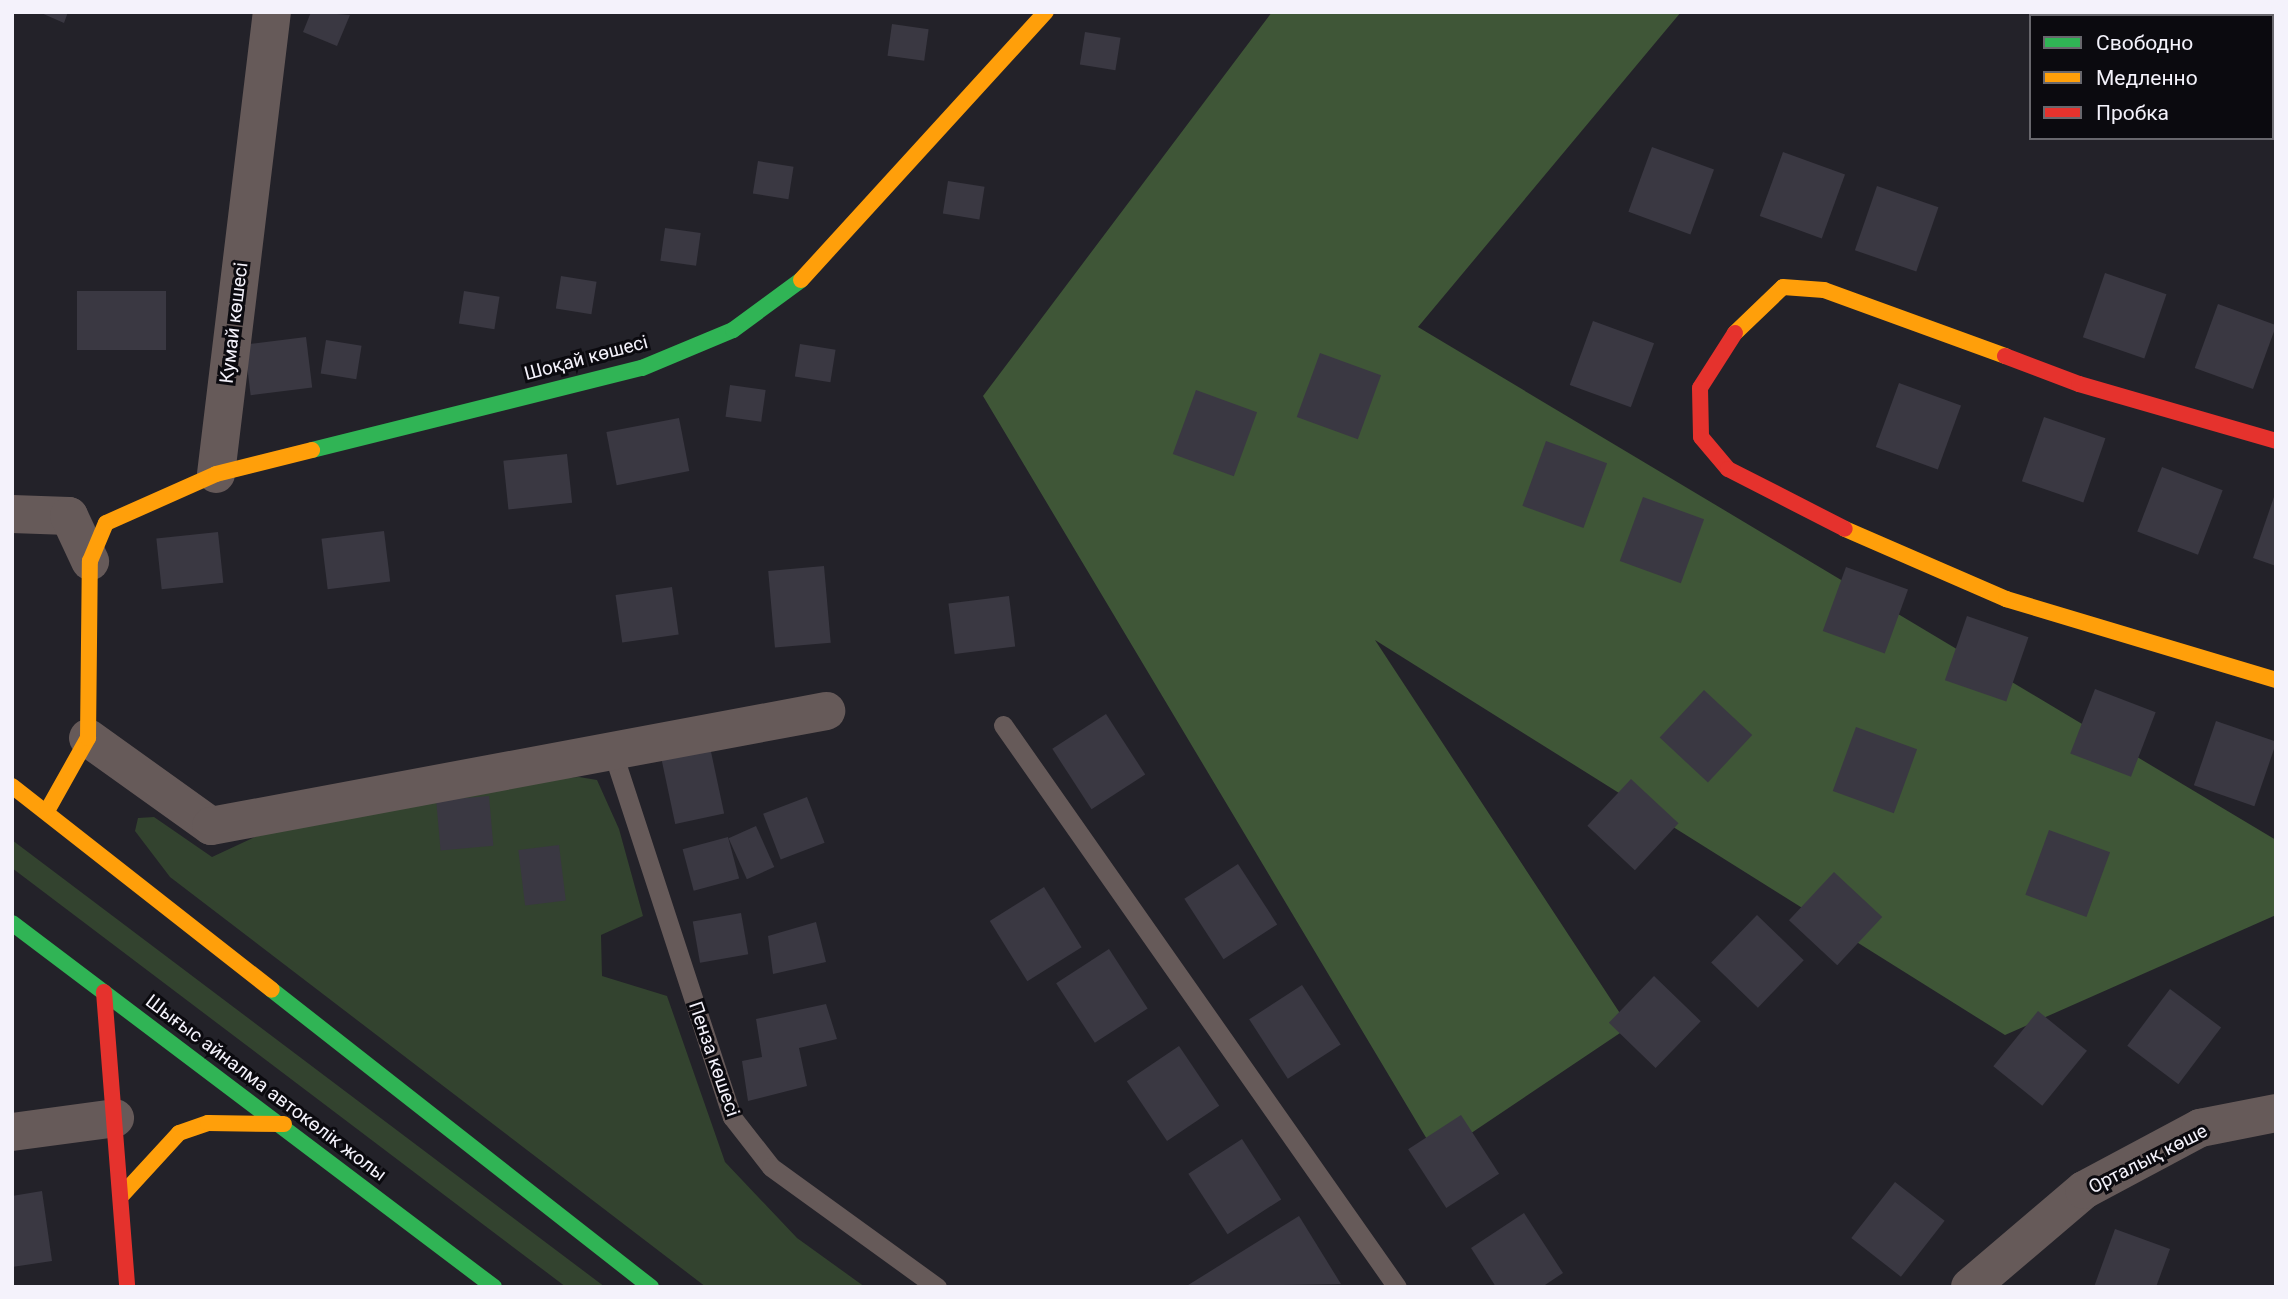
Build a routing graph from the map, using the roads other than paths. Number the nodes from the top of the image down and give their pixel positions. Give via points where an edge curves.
1 (272, 12) edge
2 (1046, 12) edge
3 (2276, 441) edge
4 (216, 474) junction
5 (12, 514) edge
6 (90, 561) junction
7 (2276, 680) edge
8 (826, 711) dead end
9 (1003, 725) dead end
10 (88, 738) junction
11 (611, 747) junction
12 (12, 786) edge
13 (47, 811) junction
14 (12, 923) edge
15 (104, 992) junction
16 (2276, 1113) edge
17 (115, 1118) junction
18 (284, 1124) junction
19 (12, 1132) edge
20 (123, 1194) junction
21 (127, 1287) edge
22 (494, 1287) edge
23 (651, 1287) edge
24 (937, 1287) edge
25 (1397, 1287) edge
26 (1970, 1287) edge

1 - 4 street, Кумай көшесі
2 - 4 street, Шоқай көшесі via 805,277 733,330 642,368
3 - 7 street via 2079,384 1883,309 1810,289 1783,287 1745,318 1700,388 1701,437 1728,469 1786,503 2006,599
4 - 6 street via 106,523
5 - 6 street via 69,516
6 - 10 street
8 - 11 street
9 - 25 lane
10 - 11 street via 211,826
10 - 13 street
11 - 24 lane, Пенза көшесі via 732,1117 771,1167
12 - 13 street
13 - 23 street
14 - 15 street, Шығыс айналма автокөлік жолы
15 - 17 street
15 - 18 street, Шығыс айналма автокөлік жолы
16 - 26 street, Орталық көше via 2200,1128 2084,1190
17 - 19 street
17 - 20 street
18 - 20 street via 208,1123 180,1133
18 - 22 street, Шығыс айналма автокөлік жолы
20 - 21 street

